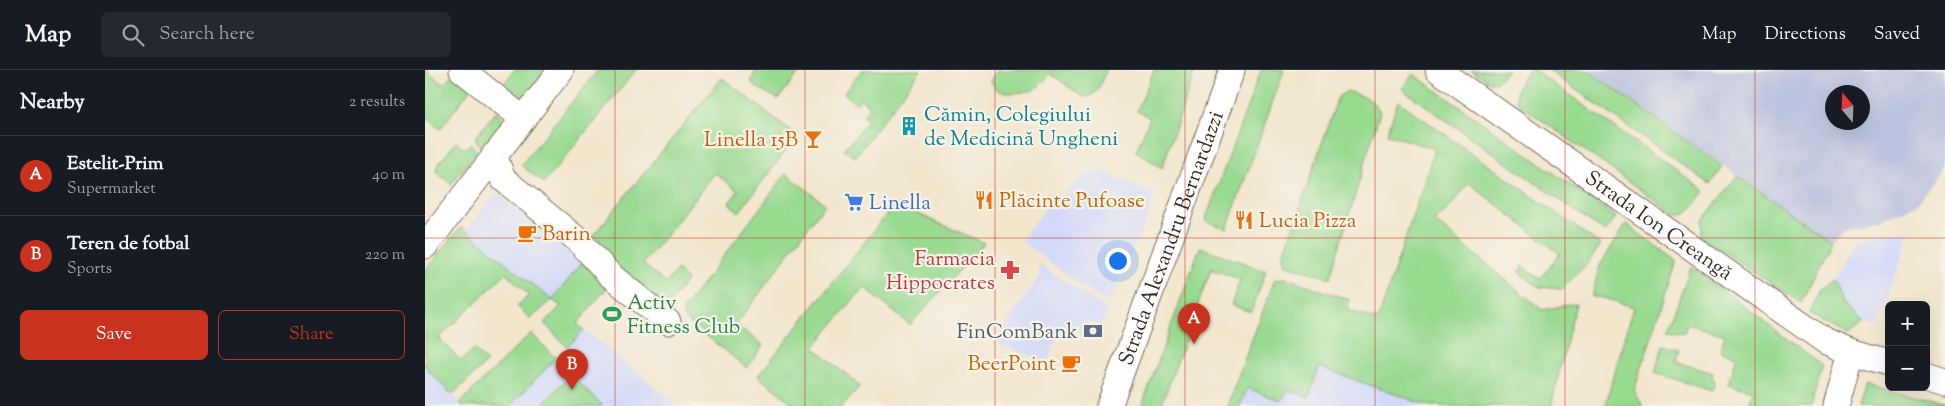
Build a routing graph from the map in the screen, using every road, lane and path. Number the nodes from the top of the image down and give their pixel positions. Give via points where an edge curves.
1 (462, 70) edge
2 (561, 70) edge
3 (1232, 70) edge
4 (1438, 70) edge
5 (522, 118) junction
6 (494, 155) junction
7 (425, 246) edge
8 (668, 322) dead end
9 (1851, 352) junction
10 (1885, 362) edge
11 (1930, 376) edge
12 (1945, 380) edge
13 (1109, 406) edge
14 (1837, 406) edge

1 - 5 street
2 - 5 street
3 - 13 street, Strada Alexandru Bernardazzi
4 - 9 street, Strada Ion Creangă via 1825,341
5 - 6 street
6 - 7 street
6 - 8 street via 503,179 579,241 610,275
9 - 10 street, Strada Ion Creangă
9 - 14 street
11 - 12 street

